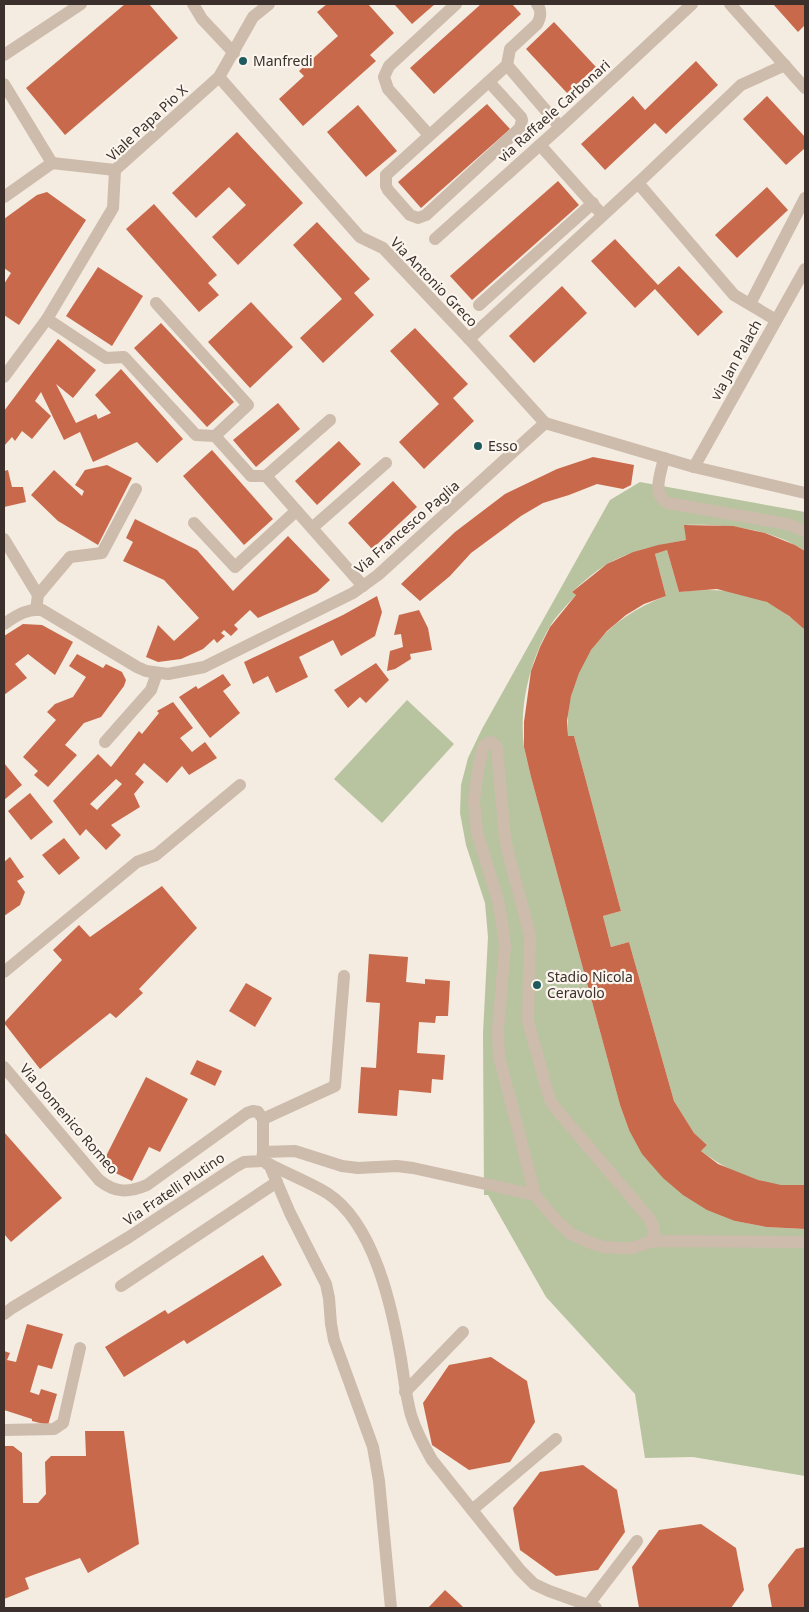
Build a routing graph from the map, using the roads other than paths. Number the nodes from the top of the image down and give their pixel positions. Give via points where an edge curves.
1 (81, 4) edge
2 (193, 4) edge
3 (269, 4) edge
4 (456, 4) edge
5 (537, 4) edge
6 (692, 4) edge
7 (730, 4) edge
8 (234, 53) junction
9 (4, 55) edge
10 (785, 65) junction
11 (507, 66) junction
12 (219, 77) junction
13 (489, 82) junction
14 (4, 84) edge
15 (805, 88) edge
16 (560, 127) junction
17 (429, 135) junction
18 (540, 145) junction
19 (52, 163) junction
20 (115, 170) junction
21 (638, 182) junction
22 (4, 197) edge
23 (805, 198) edge
24 (592, 204) junction
25 (603, 215) junction
26 (435, 239) dead end
27 (805, 269) edge
28 (156, 303) dead end
29 (479, 304) dead end
30 (750, 304) junction
31 (47, 319) junction
32 (776, 320) junction
33 (469, 339) junction
34 (4, 378) edge
35 (330, 420) dead end
36 (545, 423) junction
37 (215, 436) junction
38 (664, 458) junction
39 (386, 463) dead end
40 (694, 466) junction
41 (266, 476) junction
42 (136, 489) dead end
43 (805, 493) edge
44 (296, 510) junction
45 (194, 523) dead end
46 (312, 528) junction
47 (805, 531) edge
48 (4, 539) edge
49 (363, 586) junction
50 (38, 595) junction
51 (36, 610) junction
52 (4, 624) edge
53 (157, 673) junction
54 (105, 742) dead end
55 (240, 785) dead end
56 (4, 972) edge
57 (344, 976) dead end
58 (4, 1067) edge
59 (263, 1119) junction
60 (265, 1159) junction
61 (277, 1182) junction
62 (535, 1195) junction
63 (654, 1242) junction
64 (805, 1242) edge
65 (121, 1286) dead end
66 (4, 1314) edge
67 (463, 1332) dead end
68 (80, 1348) dead end
69 (405, 1392) junction
70 (4, 1430) edge
71 (556, 1440) dead end
72 (472, 1510) junction
73 (637, 1541) dead end
74 (592, 1607) edge
75 (391, 1608) edge

1 - 9 street
2 - 8 street via 202,19
3 - 8 street, Viale Papa Pio X via 253,17
4 - 17 street via 389,66 384,77 388,89
5 - 11 street via 540,19 510,49
6 - 16 street, via Raffaele Carbonari
7 - 10 street
8 - 12 street, Viale Papa Pio X
10 - 15 street
10 - 21 street via 741,85
11 - 13 street
11 - 16 street
12 - 20 street, Viale Papa Pio X
12 - 33 street, Via Antonio Greco via 360,237 383,248
13 - 17 street
13 - 17 street via 521,117 520,128 426,215 414,218 388,190 385,181 388,172
14 - 19 street
16 - 18 street, via Raffaele Carbonari
18 - 24 street
18 - 26 street, via Raffaele Carbonari
19 - 20 street
19 - 22 street
20 - 31 street, Viale Papa Pio X via 113,208
21 - 25 street
21 - 30 street via 734,295
23 - 30 street
24 - 25 street
24 - 29 street
25 - 33 street
27 - 32 street, via Jan Palach
28 - 37 street via 248,405
30 - 32 street
31 - 34 street, Viale Papa Pio X
31 - 37 street via 106,358 124,357 196,435
32 - 40 street, via Jan Palach
33 - 36 street, Via Antonio Greco
35 - 41 street
36 - 38 street
36 - 49 street, Via Francesco Paglia
37 - 41 street via 251,476
38 - 40 street
38 - 47 street via 658,487 663,501 787,524
39 - 46 street
40 - 43 street
41 - 44 street
42 - 50 street via 102,553 70,558
44 - 45 street via 235,566
44 - 46 street
46 - 49 street
48 - 50 street
49 - 53 street, Via Francesco Paglia via 204,667
50 - 51 street
51 - 52 street via 19,614
51 - 53 street, Via Francesco Paglia via 50,614 137,667
53 - 54 street via 151,690
55 - 56 street via 156,855 136,862
57 - 59 street via 335,1086
58 - 59 street, Via Domenico Romeo via 99,1180 116,1190 136,1190 147,1185 247,1113 258,1112
59 - 60 street
60 - 61 street
60 - 62 street, Via Fratelli Plutino via 295,1151 342,1166 414,1168
60 - 66 street, Via Fratelli Plutino via 234,1166 129,1237
60 - 69 street via 328,1194 349,1213 363,1235 393,1321
61 - 65 street
61 - 75 street via 326,1284 334,1340 373,1447
62 - 63 street via 571,1234 591,1243 632,1248
62 - 63 street via 499,1056 505,946 498,900 477,832 474,800 478,771 484,748 491,742 497,748 508,856 530,935 528,1021 551,1102 649,1218 654,1228
63 - 64 street
67 - 69 street
68 - 70 street via 63,1423 54,1429
69 - 72 street via 421,1441
71 - 72 street
72 - 74 street via 534,1584
73 - 74 street

